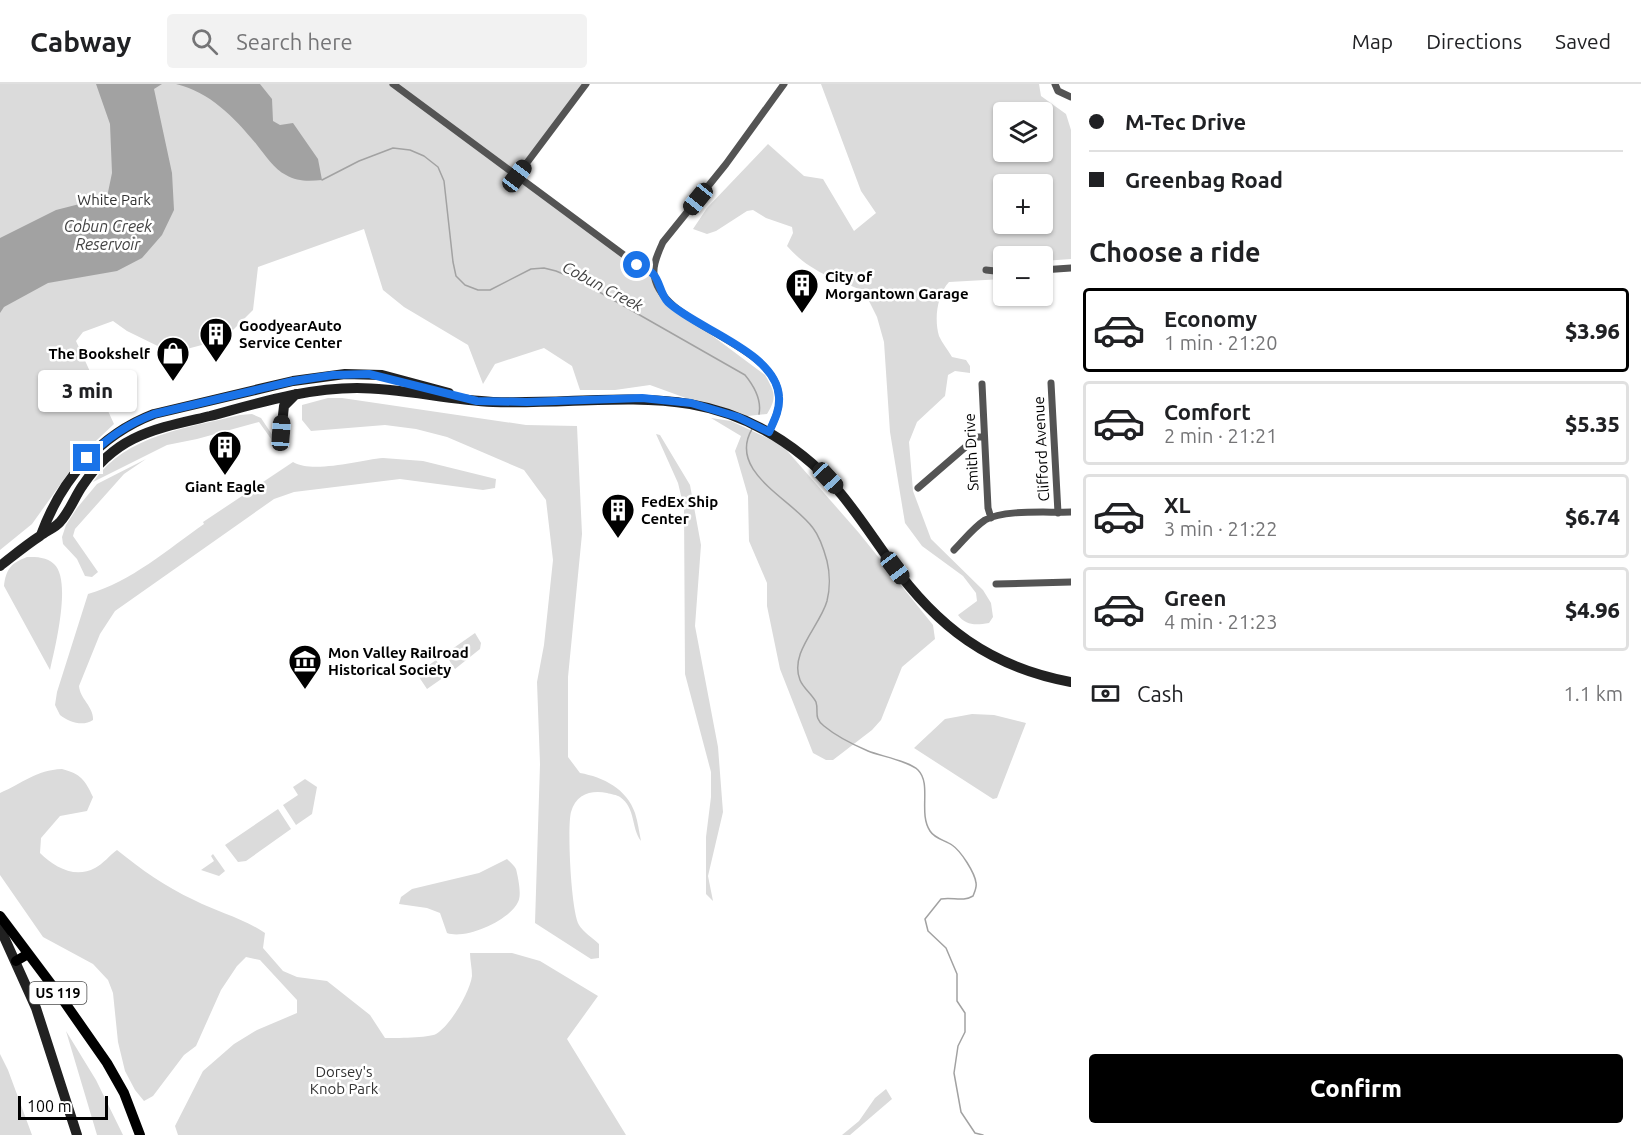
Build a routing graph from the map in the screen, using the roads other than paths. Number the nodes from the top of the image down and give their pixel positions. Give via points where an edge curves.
1 (393, 84) edge
2 (586, 84) edge
3 (784, 84) edge
4 (1055, 84) edge
5 (1071, 98) edge
6 (517, 176) junction
7 (1071, 268) edge
8 (1053, 269) edge
9 (986, 270) dead end
10 (993, 271) edge
11 (654, 274) junction
12 (1051, 383) dead end
13 (982, 384) dead end
14 (297, 393) junction
15 (477, 401) junction
16 (769, 432) junction
17 (281, 433) dead end
18 (984, 437) junction
19 (918, 488) dead end
20 (1071, 512) edge
21 (1058, 513) junction
22 (991, 518) junction
23 (40, 535) junction
24 (954, 550) dead end
25 (0, 566) edge
26 (1071, 582) edge
27 (996, 584) dead end
28 (1071, 682) edge
29 (0, 916) edge
30 (0, 928) edge
31 (28, 954) junction
32 (16, 961) junction
33 (77, 1135) edge
34 (140, 1135) edge

1 - 6 street
2 - 6 street
3 - 11 street via 663,242
4 - 5 street via 1058,91
6 - 11 street
7 - 8 street
9 - 10 street
11 - 16 street via 667,302 742,350 772,375 779,397
12 - 21 street, Clifford Avenue
13 - 18 street, Smith Drive
14 - 15 main road via 382,389
14 - 17 main road via 284,406
14 - 23 main road via 132,439 103,461 58,524
15 - 16 main road via 670,400 715,409
15 - 23 main road via 382,375 355,374 293,381 154,414 113,434 87,458 65,486
16 - 28 main road via 802,454 836,487 918,598 949,628 1011,665
18 - 19 street via 977,437
18 - 22 street, Smith Drive
20 - 21 street
21 - 22 street
22 - 24 street
23 - 25 main road
26 - 27 street
29 - 31 main road, US 119
30 - 32 main road
31 - 32 main road
31 - 34 main road, US 119 via 113,1071
32 - 33 main road via 47,1040

